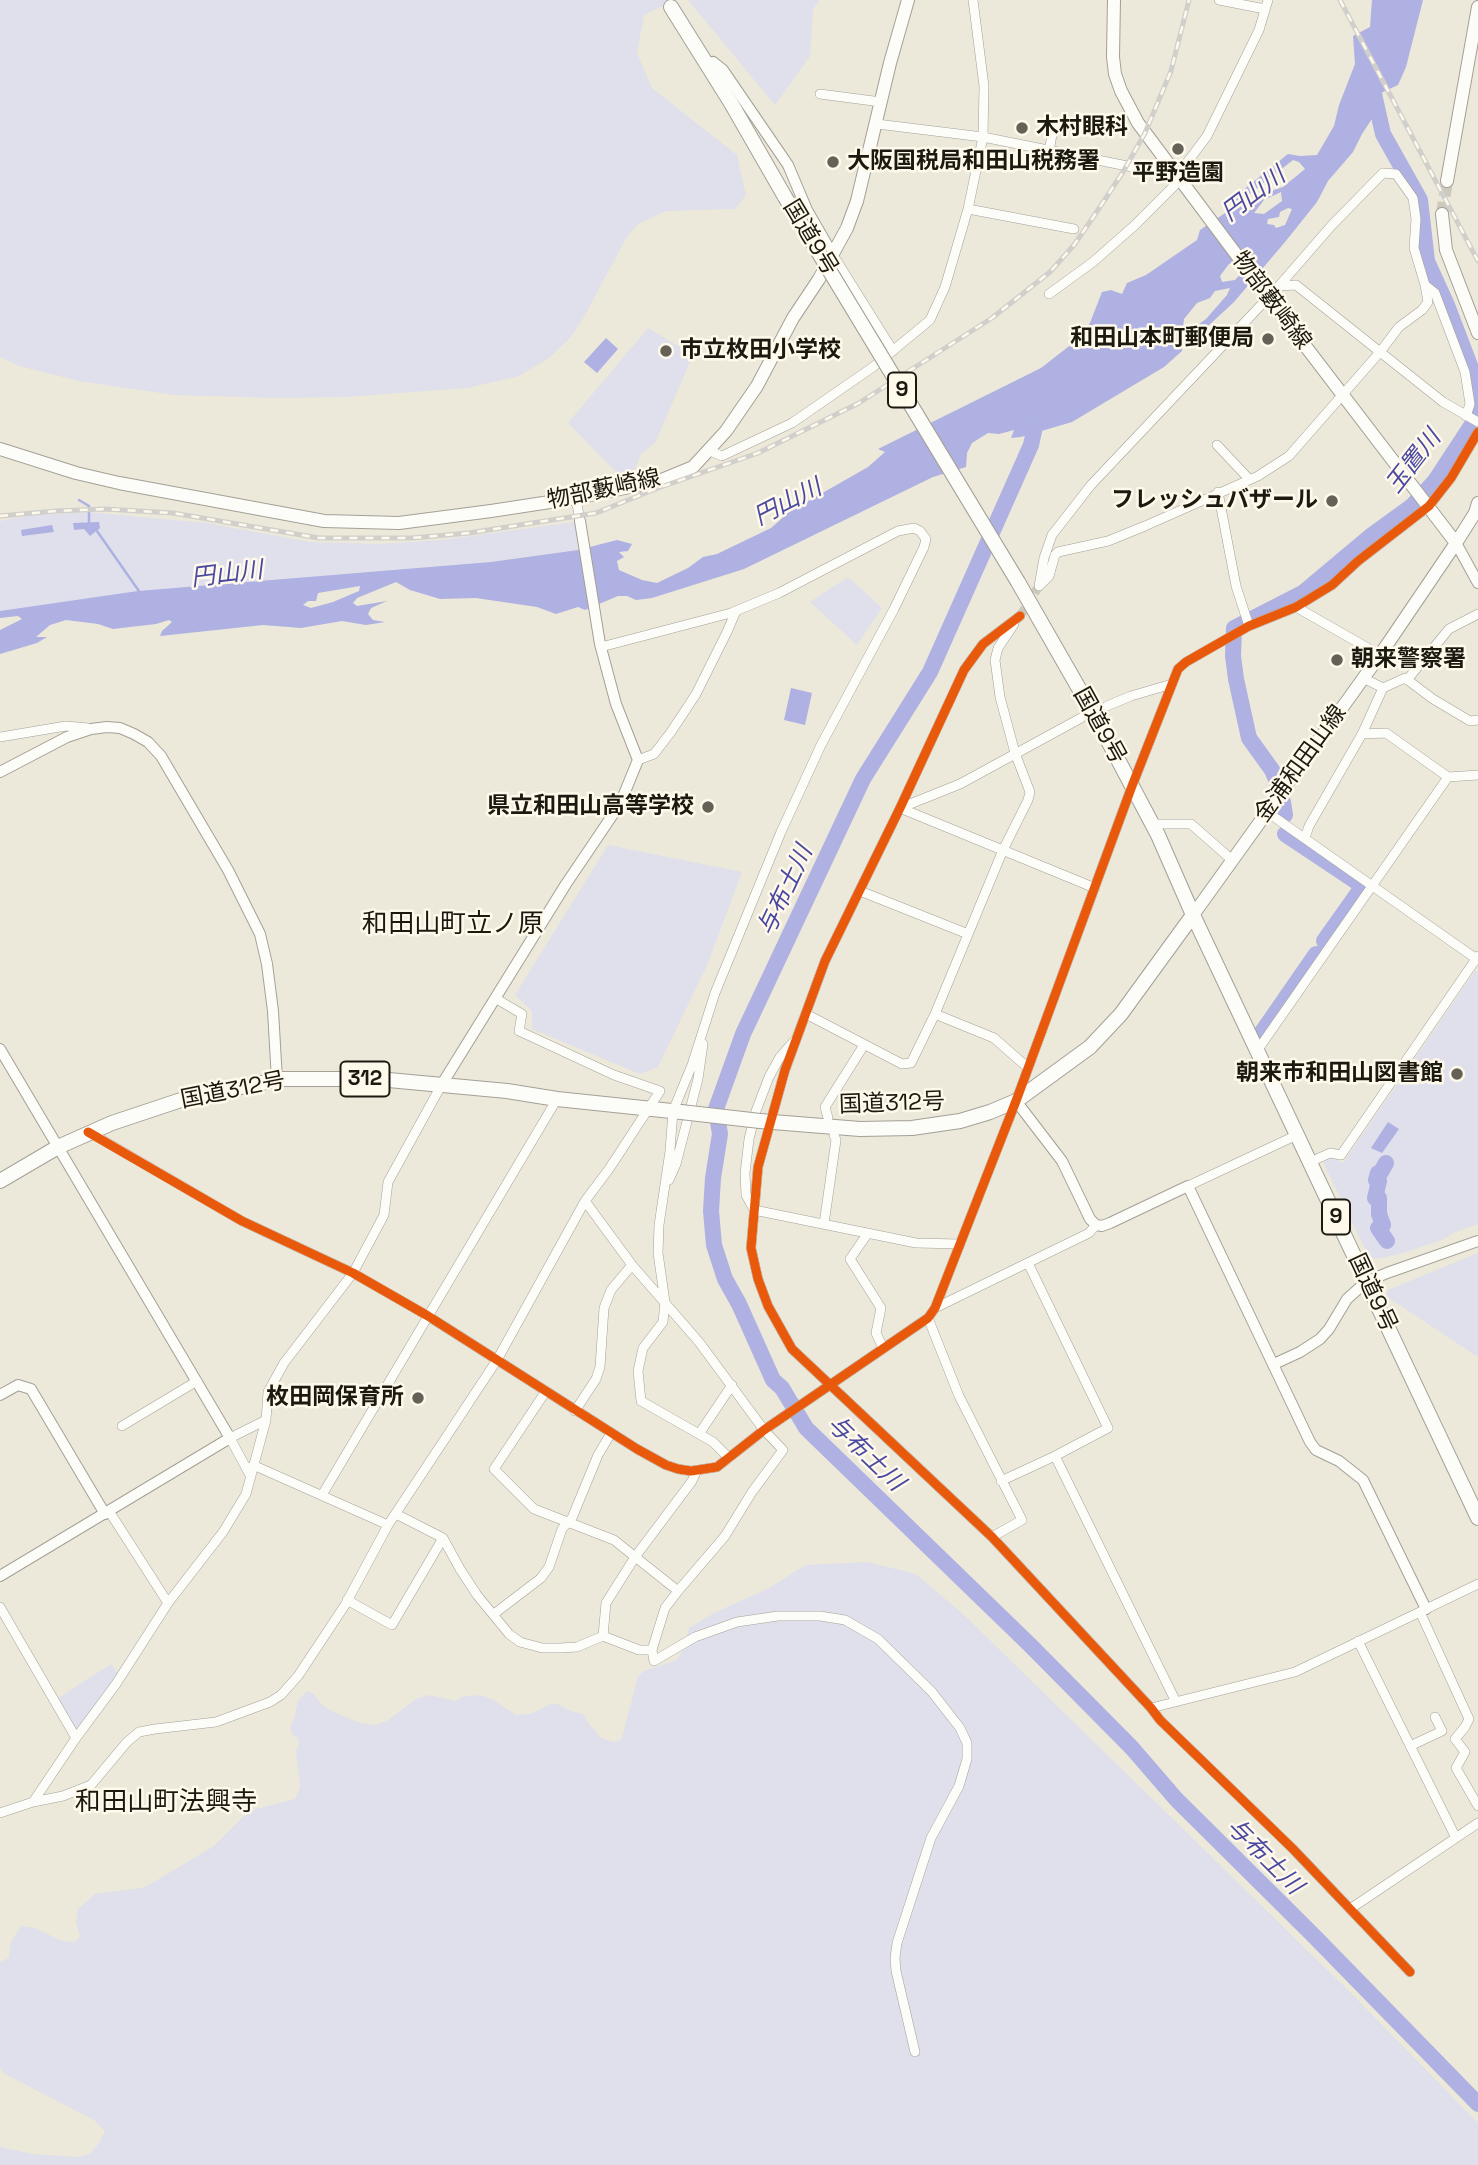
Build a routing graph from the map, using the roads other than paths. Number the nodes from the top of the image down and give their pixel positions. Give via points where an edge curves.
1 (908, 0) edge
2 (973, 0) edge
3 (1114, 0) edge
4 (1219, 0) edge
5 (1267, 5) edge
6 (671, 7) dead end
7 (1478, 7) edge
8 (707, 66) junction
9 (820, 94) dead end
10 (881, 103) junction
11 (1072, 122) dead end
12 (877, 124) junction
13 (983, 137) junction
14 (1049, 151) junction
15 (1180, 180) junction
16 (1447, 181) tunnel mouth
17 (968, 209) junction
18 (1442, 214) tunnel mouth
19 (1074, 229) dead end
20 (833, 255) junction
21 (1426, 285) junction
22 (1279, 286) junction
23 (1049, 294) dead end
24 (1266, 295) junction
25 (1478, 333) edge
26 (893, 351) junction
27 (1380, 352) junction
28 (1342, 395) junction
29 (1466, 416) junction
30 (1478, 422) edge
31 (1478, 432) edge
32 (1217, 445) dead end
33 (0, 449) edge
34 (710, 451) junction
35 (1249, 479) junction
36 (1218, 492) junction
37 (576, 498) junction
38 (1424, 500) junction
39 (1478, 503) edge
40 (580, 521) joint
41 (1456, 543) junction
42 (1478, 583) edge
43 (1296, 607) junction
44 (736, 611) junction
45 (1478, 614) edge
46 (1249, 626) junction
47 (600, 645) junction
48 (1380, 655) junction
49 (1363, 678) junction
50 (1407, 680) junction
51 (1171, 684) junction
52 (1383, 688) junction
53 (1107, 706) dead end
54 (1081, 718) dead end
55 (1478, 720) edge
56 (91, 729) junction
57 (1362, 734) junction
58 (0, 737) edge
59 (1015, 753) junction
60 (638, 760) junction
61 (0, 772) edge
62 (1478, 775) edge
63 (1448, 776) junction
64 (1132, 786) junction
65 (900, 808) junction
66 (1267, 812) junction
67 (1152, 824) junction
68 (1305, 838) junction
69 (1003, 850) junction
70 (1233, 860) junction
71 (1373, 886) junction
72 (1095, 888) junction
73 (860, 891) junction
74 (1193, 915) junction
75 (968, 934) junction
76 (1478, 958) edge
77 (495, 998) junction
78 (806, 1014) junction
79 (935, 1014) junction
80 (706, 1022) junction
81 (798, 1036) junction
82 (864, 1045) junction
83 (0, 1049) edge
84 (1257, 1051) junction
85 (1027, 1067) junction
86 (276, 1080) junction
87 (442, 1084) junction
88 (557, 1099) junction
89 (1016, 1101) junction
90 (648, 1109) junction
91 (677, 1112) junction
92 (828, 1118) dead end
93 (766, 1121) junction
94 (88, 1132) junction
95 (834, 1135) dead end
96 (1297, 1135) junction
97 (58, 1147) junction
98 (1310, 1162) junction
99 (0, 1181) edge
100 (1188, 1186) junction
101 (665, 1189) junction
102 (585, 1200) junction
103 (754, 1210) junction
104 (824, 1224) junction
105 (1096, 1225) junction
106 (868, 1233) junction
107 (1478, 1241) edge
108 (960, 1244) junction
109 (1028, 1263) junction
110 (632, 1265) junction
111 (353, 1273) junction
112 (1366, 1282) junction
113 (665, 1302) junction
114 (935, 1308) junction
115 (428, 1316) junction
116 (928, 1318) junction
117 (883, 1348) junction
118 (497, 1360) junction
119 (1274, 1364) junction
120 (197, 1381) junction
121 (732, 1385) junction
122 (828, 1386) junction
123 (546, 1391) junction
124 (0, 1395) edge
125 (575, 1411) junction
126 (266, 1420) junction
127 (122, 1426) dead end
128 (764, 1430) junction
129 (611, 1433) junction
130 (699, 1434) junction
131 (230, 1437) junction
132 (1055, 1456) junction
133 (729, 1458) junction
134 (253, 1465) junction
135 (697, 1470) junction
136 (251, 1477) junction
137 (1001, 1480) junction
138 (322, 1495) junction
139 (107, 1513) junction
140 (396, 1514) junction
141 (1478, 1518) edge
142 (568, 1523) junction
143 (388, 1525) junction
144 (992, 1537) junction
145 (443, 1538) junction
146 (635, 1557) junction
147 (0, 1576) edge
148 (1478, 1584) edge
149 (678, 1591) junction
150 (347, 1600) junction
151 (168, 1604) junction
152 (0, 1607) edge
153 (1423, 1610) junction
154 (494, 1614) junction
155 (603, 1636) junction
156 (1358, 1641) junction
157 (652, 1650) junction
158 (1176, 1702) junction
159 (1151, 1708) junction
160 (1435, 1717) dead end
161 (76, 1738) junction
162 (1410, 1746) junction
163 (33, 1802) junction
164 (1478, 1806) edge
165 (0, 1813) edge
166 (1478, 1823) edge
167 (1456, 1838) junction
168 (1350, 1909) junction
169 (1410, 1972) dead end
170 (915, 2052) dead end

1 - 10 main road, 物部藪崎線
2 - 13 street via 984,86
3 - 15 main road, 物部藪崎線 via 1113,57 1121,91
4 - 5 street
5 - 15 street via 1207,136
6 - 8 highway, 国道9号 / 9
7 - 16 main road
8 - 20 street via 713,62 723,70 788,165
8 - 64 highway, 国道9号 / 9, bridge via 1018,582
9 - 10 street
10 - 12 main road, 物部藪崎線
11 - 14 street via 1054,124
12 - 13 street
12 - 20 main road, 物部藪崎線 via 858,201
13 - 14 street
13 - 17 street
14 - 15 street
15 - 23 street via 1093,262
15 - 24 main road, 物部藪崎線
17 - 19 street
17 - 26 street via 945,287 930,320
18 - 25 main road via 1446,250
20 - 26 street
20 - 34 main road, 物部藪崎線 via 757,386
21 - 22 street via 1414,248 1413,198 1396,174 1383,173
21 - 27 street via 1428,302 1399,327
21 - 29 street via 1434,293 1465,372 1470,404
22 - 24 street
22 - 27 street via 1296,285
24 - 28 main road, 物部藪崎線
24 - 36 street via 1091,485 1052,535 1039,586 1049,576 1058,552 1108,541
26 - 34 street via 792,423 722,456
27 - 28 street
27 - 29 street
28 - 35 street via 1289,456
28 - 38 main road, 物部藪崎線
29 - 30 street
31 - 38 street via 1451,478
32 - 35 street
33 - 37 main road, 物部藪崎線 via 119,483 324,521 399,523
34 - 37 main road, 物部藪崎線 via 693,467 659,481
35 - 36 street
36 - 46 street via 1236,586
37 - 40 street
38 - 41 main road, 物部藪崎線
38 - 43 street via 1332,585
39 - 41 main road
40 - 47 street
41 - 42 street
41 - 48 main road, 金浦和田山線
43 - 46 street
43 - 48 street
44 - 47 street
44 - 60 street via 696,694 654,754
44 - 80 street via 898,531 914,528 926,539 781,832
45 - 50 street via 1449,629
46 - 51 street via 1186,662
47 - 60 street
48 - 49 main road, 金浦和田山線
49 - 52 street
49 - 66 main road, 金浦和田山線
50 - 52 street
50 - 55 street via 1471,721
51 - 53 street
51 - 64 street
52 - 57 street
54 - 59 street
56 - 58 street via 66,726
56 - 61 street
56 - 86 street via 120,728 148,742 242,896 260,934 267,964
57 - 63 street via 1386,733
57 - 68 street
59 - 65 street via 960,784
59 - 65 street via 995,660 1020,616 973,655
59 - 69 street via 1031,792
60 - 77 street via 620,804
62 - 63 street
63 - 71 street
64 - 67 highway, 国道9号 / 9
64 - 72 street
65 - 69 street
65 - 73 street
66 - 68 street
66 - 70 main road, 金浦和田山線
67 - 70 street via 1191,824
67 - 74 highway, 国道9号 / 9
68 - 71 street
69 - 72 street
69 - 75 street
70 - 74 main road, 金浦和田山線
71 - 76 street
71 - 84 street
72 - 85 street
73 - 75 street
73 - 78 street via 825,961
74 - 84 highway, 国道9号 / 9
74 - 89 highway, 国道312号 / 312 via 1121,1014 1090,1047
75 - 79 street
76 - 98 street via 1340,1155 1330,1153
77 - 87 street
77 - 90 street via 522,1014 519,1031 660,1091
78 - 81 street
78 - 82 street
79 - 82 street via 911,1063 902,1064
79 - 85 street via 994,1038
80 - 91 street
80 - 101 street via 698,1079
81 - 93 street
81 - 103 street via 780,1057 756,1111 745,1173 746,1195
82 - 92 street via 825,1107
83 - 97 street
84 - 96 highway, 国道9号 / 9
85 - 89 street
86 - 87 highway, 国道312号 / 312
86 - 94 highway, 国道312号 / 312 via 187,1098
87 - 88 highway, 国道312号 / 312
87 - 111 street via 388,1182 384,1215
88 - 90 highway, 国道312号 / 312
88 - 115 street
89 - 93 highway, 国道312号 / 312 via 960,1121 912,1128
89 - 105 street via 1062,1161
89 - 108 street
90 - 91 highway, 国道312号 / 312
90 - 102 street
91 - 93 highway, 国道312号 / 312, bridge
91 - 101 street
93 - 103 street
94 - 97 highway, 国道312号 / 312
94 - 111 street via 242,1221
95 - 104 street
96 - 98 highway, 国道9号 / 9
96 - 100 street
97 - 99 highway, 国道312号 / 312
97 - 120 street
98 - 112 highway, 国道9号 / 9
100 - 105 street via 1110,1223
100 - 119 street
101 - 113 street via 658,1253
102 - 110 street
102 - 118 street
103 - 104 street
103 - 122 street via 751,1248 768,1306 792,1349
104 - 106 street
105 - 109 street via 1089,1233
106 - 108 street via 916,1243
106 - 117 street via 850,1259 881,1308 876,1333
107 - 112 street
108 - 114 street
109 - 114 street
109 - 132 street via 1108,1428
110 - 113 street
110 - 125 street via 611,1290 604,1308 596,1379
111 - 115 street
111 - 126 street via 284,1363 268,1392
112 - 119 street via 1347,1299 1320,1339
112 - 141 highway, 国道9号 / 9
113 - 121 street
113 - 130 street via 663,1322 643,1348 638,1371 641,1401
114 - 116 street
115 - 118 street
115 - 138 street
116 - 117 street
116 - 137 street via 958,1396
117 - 122 street
118 - 123 street
118 - 140 street
119 - 153 street via 1316,1450 1363,1480
120 - 127 street
120 - 131 street
121 - 128 street
121 - 130 street
122 - 128 street
122 - 144 street
123 - 125 street
123 - 142 street via 494,1469 534,1509
124 - 139 street via 18,1385 31,1389
125 - 129 street
126 - 131 street
126 - 134 street
128 - 133 street
128 - 149 street via 783,1450 725,1536
129 - 135 street via 667,1465
129 - 142 street
130 - 133 street
131 - 136 street
131 - 139 street
132 - 137 street
132 - 158 street
133 - 135 street
134 - 136 street
134 - 138 street
135 - 146 street
136 - 151 street via 223,1532
137 - 144 street via 1023,1520
138 - 143 street
139 - 147 street
139 - 151 street
140 - 143 street
140 - 145 street
142 - 146 street via 614,1539
142 - 154 street via 541,1578
143 - 150 street
144 - 159 street
145 - 150 street via 393,1625
145 - 154 street via 477,1595
146 - 149 street
146 - 155 street via 606,1603
148 - 153 street
149 - 157 street via 666,1608
150 - 163 street via 298,1676 270,1702 215,1722 139,1732 91,1785
151 - 161 street
152 - 161 street
153 - 156 street
153 - 164 street via 1469,1718 1455,1739 1465,1752 1456,1768
154 - 155 street via 520,1642 542,1648 577,1647
155 - 157 street via 639,1650
156 - 158 street via 1295,1672
156 - 162 street
157 - 170 street via 654,1661 695,1637 737,1622 778,1616 845,1620 878,1639 932,1692 960,1728 967,1743 967,1759 959,1786 931,1838 895,1950
158 - 159 street
159 - 168 street
160 - 162 street via 1442,1731
161 - 163 street
162 - 167 street
163 - 165 street
166 - 167 street
167 - 168 street
168 - 169 street

